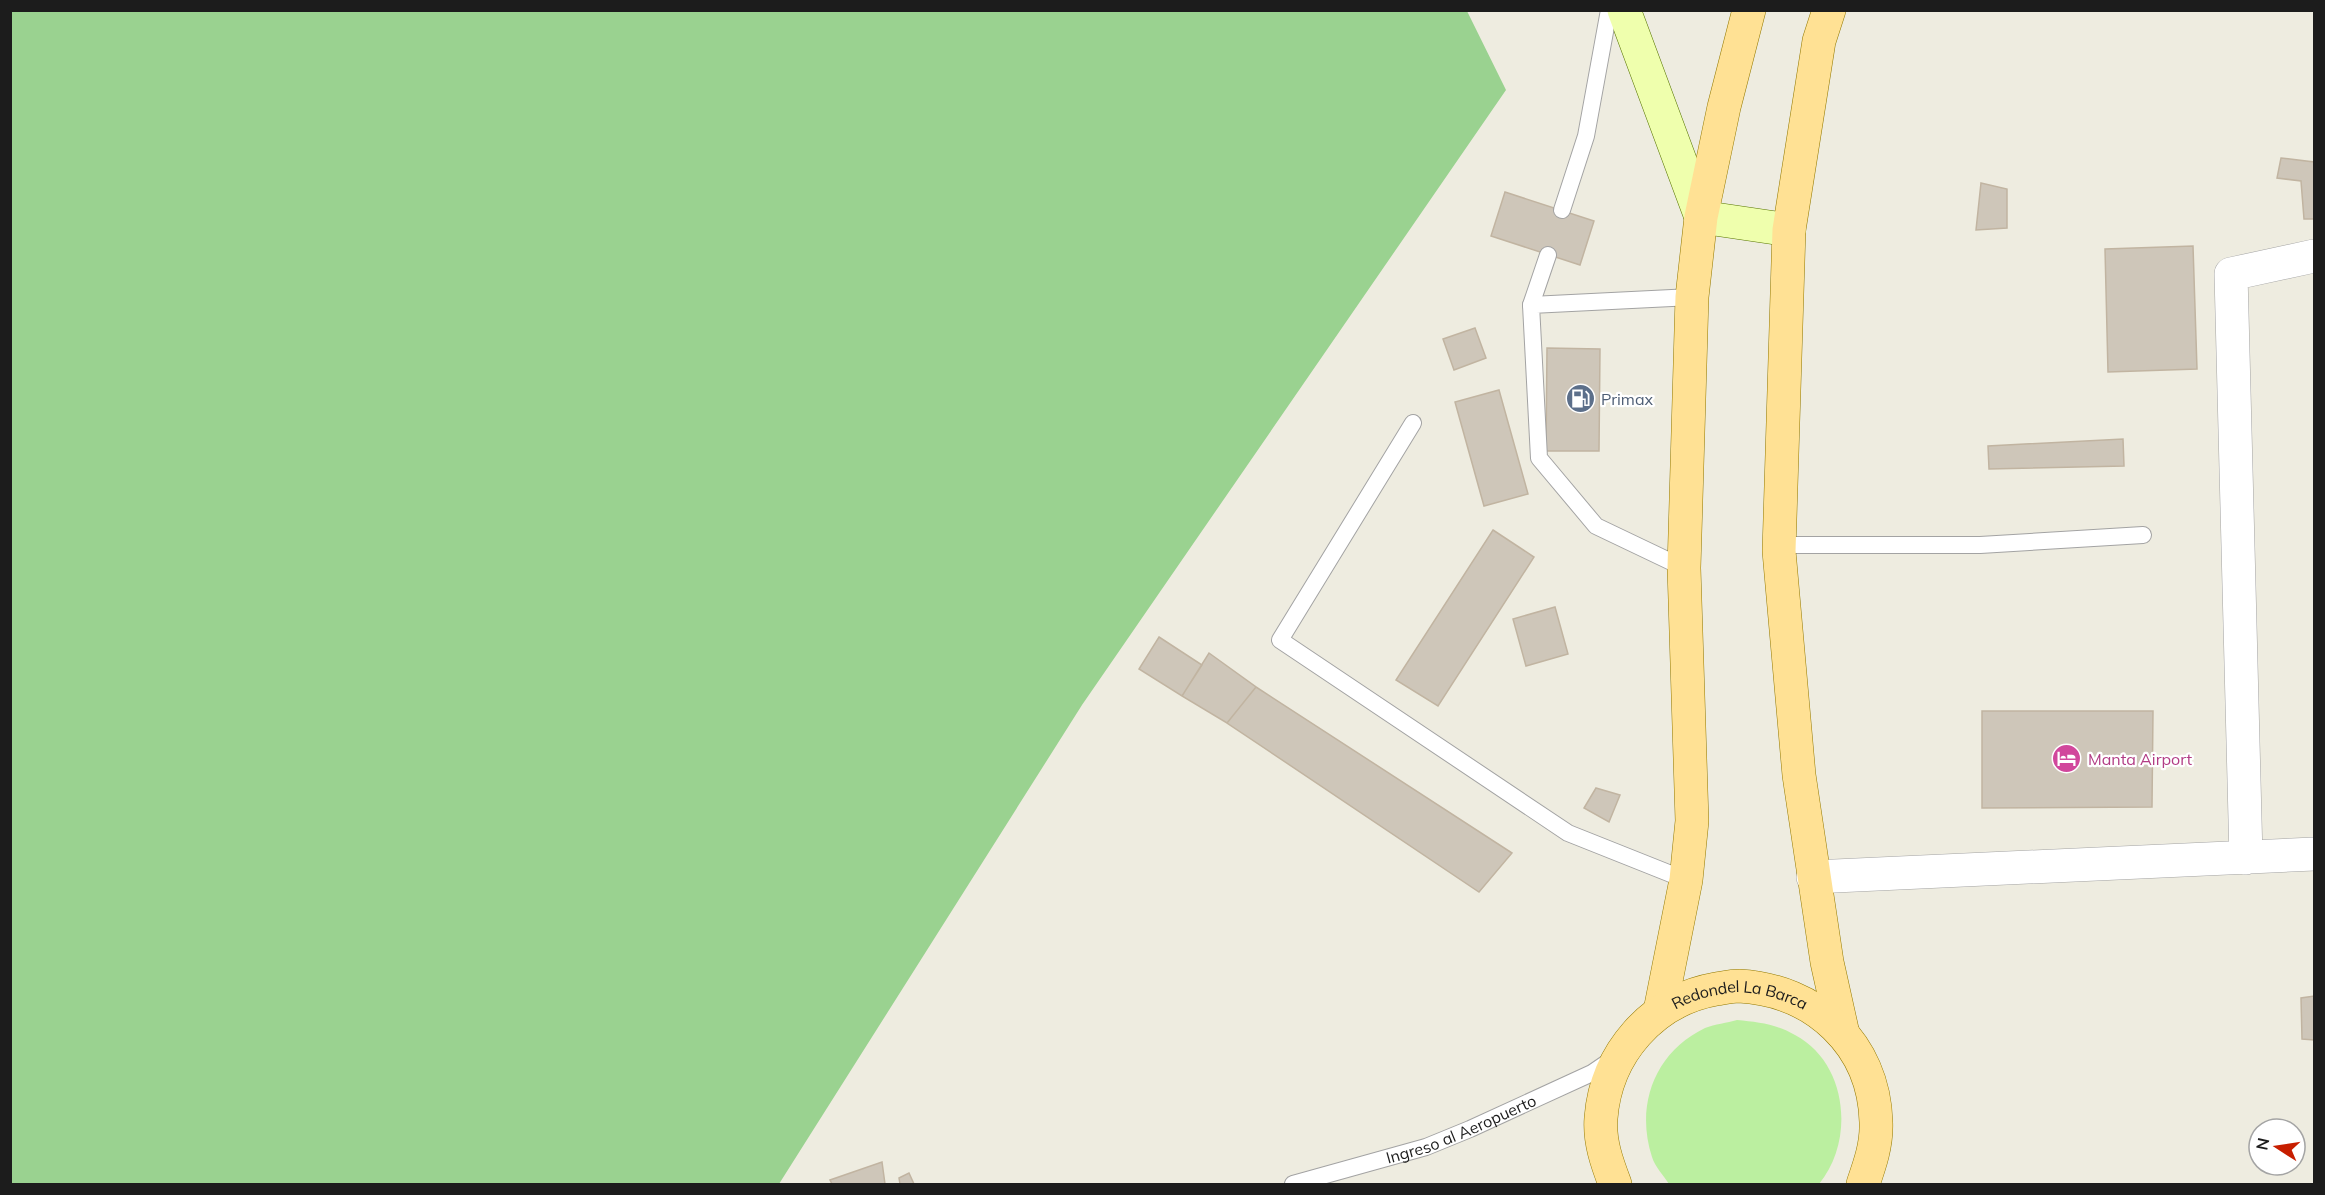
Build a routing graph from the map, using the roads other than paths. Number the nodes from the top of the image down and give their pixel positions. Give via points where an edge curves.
1 (1609, 10) edge
2 (1624, 10) edge
3 (1749, 10) edge
4 (1829, 10) edge
5 (1562, 210) dead end
6 (1701, 217) junction
7 (1789, 230) junction
8 (1548, 255) dead end
9 (2314, 256) edge
10 (1692, 297) junction
11 (1531, 305) junction
12 (1413, 423) dead end
13 (2143, 535) dead end
14 (1779, 544) junction
15 (1684, 568) junction
16 (2314, 854) edge
17 (2246, 858) junction
18 (1813, 877) junction
19 (1686, 880) junction
20 (1660, 1011) junction
21 (1843, 1034) junction
22 (1620, 1054) junction
23 (1293, 1185) edge
24 (1615, 1185) edge
25 (1863, 1185) edge

1 - 5 lane via 1586,136
2 - 6 street
3 - 6 main road
4 - 7 main road via 1819,41
6 - 7 street
6 - 10 main road
7 - 14 main road
8 - 11 lane
9 - 17 street via 2231,274
10 - 11 lane
10 - 15 main road
11 - 15 lane via 1539,458 1596,526
12 - 19 lane via 1281,640 1568,833
13 - 14 lane via 1980,545
14 - 18 main road via 1798,764
15 - 19 main road via 1692,821
16 - 17 street
17 - 18 street
18 - 21 main road
19 - 20 main road
20 - 21 main road, Redondel La Barca via 1697,993 1736,986 1776,991 1813,1007
20 - 22 main road, Redondel La Barca via 1638,1030
21 - 25 main road, Redondel La Barca via 1861,1061 1872,1091 1876,1123 1873,1155
22 - 23 lane, Ingreso al Aeropuerto via 1592,1073 1459,1134
22 - 24 main road, Redondel La Barca via 1607,1085 1601,1119 1604,1154

